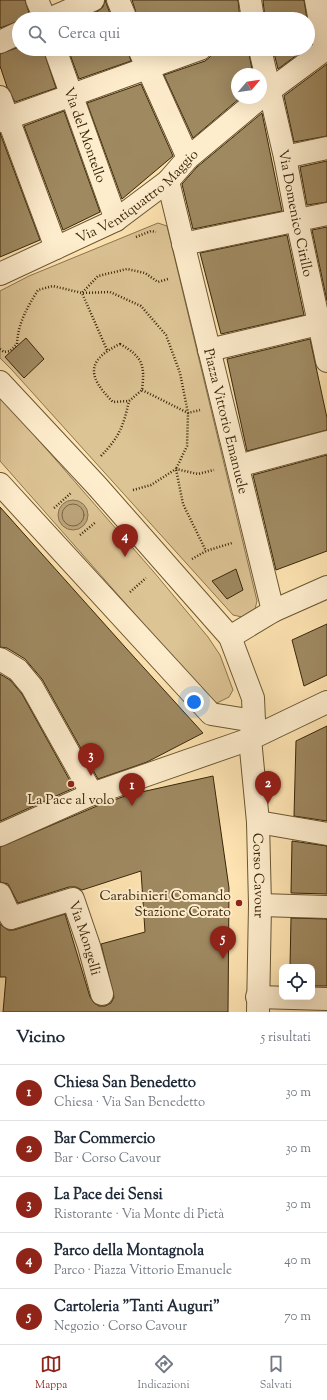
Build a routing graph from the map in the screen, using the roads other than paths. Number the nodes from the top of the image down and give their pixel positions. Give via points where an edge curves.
1 (37, 0) edge
2 (93, 0) edge
3 (118, 0) edge
4 (250, 0) edge
5 (316, 0) edge
6 (42, 12) edge
7 (65, 12) edge
8 (123, 12) edge
9 (252, 12) edge
10 (12, 36) edge
11 (0, 42) edge
12 (326, 49) edge
13 (57, 56) edge
14 (160, 56) edge
15 (261, 56) edge
16 (143, 59) edge
17 (262, 68) edge
18 (267, 93) edge
19 (70, 94) junction
20 (0, 97) edge
21 (267, 103) edge
22 (253, 104) edge
23 (4, 120) edge
24 (327, 148) edge
25 (286, 157) junction
26 (188, 158) junction
27 (168, 182) junction
28 (327, 214) edge
29 (116, 220) junction
30 (297, 220) junction
31 (183, 244) junction
32 (56, 248) junction
33 (0, 274) edge
34 (323, 323) edge
35 (209, 350) junction
36 (327, 361) edge
37 (0, 382) edge
38 (327, 442) edge
39 (228, 467) junction
40 (0, 484) edge
41 (327, 587) edge
42 (273, 611) junction
43 (230, 637) junction
44 (0, 659) edge
45 (327, 702) edge
46 (252, 730) junction
47 (92, 794) junction
48 (258, 822) junction
49 (327, 834) edge
50 (0, 836) edge
51 (4, 905) edge
52 (260, 905) junction
53 (327, 907) edge
54 (102, 994) dead end
55 (327, 999) edge
56 (258, 1004) edge

1 - 6 street
2 - 7 street
3 - 8 street
4 - 9 street
5 - 12 street
10 - 11 street
12 - 18 street, Via Ventiquattro Maggio
13 - 19 street, Via del Montello
14 - 16 street
15 - 17 street, Via Domenico Cirillo
16 - 19 street
16 - 26 street
19 - 23 street
19 - 29 street, Via del Montello
20 - 23 street
21 - 25 street, Via Domenico Cirillo
22 - 26 street, Via Ventiquattro Maggio
23 - 32 street
24 - 25 street
25 - 30 street, Via Domenico Cirillo
26 - 27 street, Via Ventiquattro Maggio
27 - 29 street, Via Ventiquattro Maggio
27 - 31 street, Piazza Vittorio Emanuele
28 - 30 street
29 - 32 street, Via Ventiquattro Maggio
30 - 31 street
30 - 34 street, Via Domenico Cirillo
31 - 35 street, Piazza Vittorio Emanuele
32 - 33 street, Via Ventiquattro Maggio
34 - 35 street
34 - 36 street, Via Domenico Cirillo
35 - 39 street, Piazza Vittorio Emanuele
37 - 43 street via 97,486
38 - 39 street
39 - 42 street, Piazza Vittorio Emanuele
40 - 46 street via 211,714
41 - 42 street
42 - 43 street
43 - 46 street via 253,698
44 - 47 street via 18,670 32,686
45 - 46 street
46 - 47 street
46 - 48 street, Corso Cavour
47 - 50 street
48 - 49 street
48 - 52 street, Corso Cavour
51 - 54 street, Via Mongelli via 73,899
52 - 53 street
52 - 56 street, Corso Cavour
55 - 56 street

